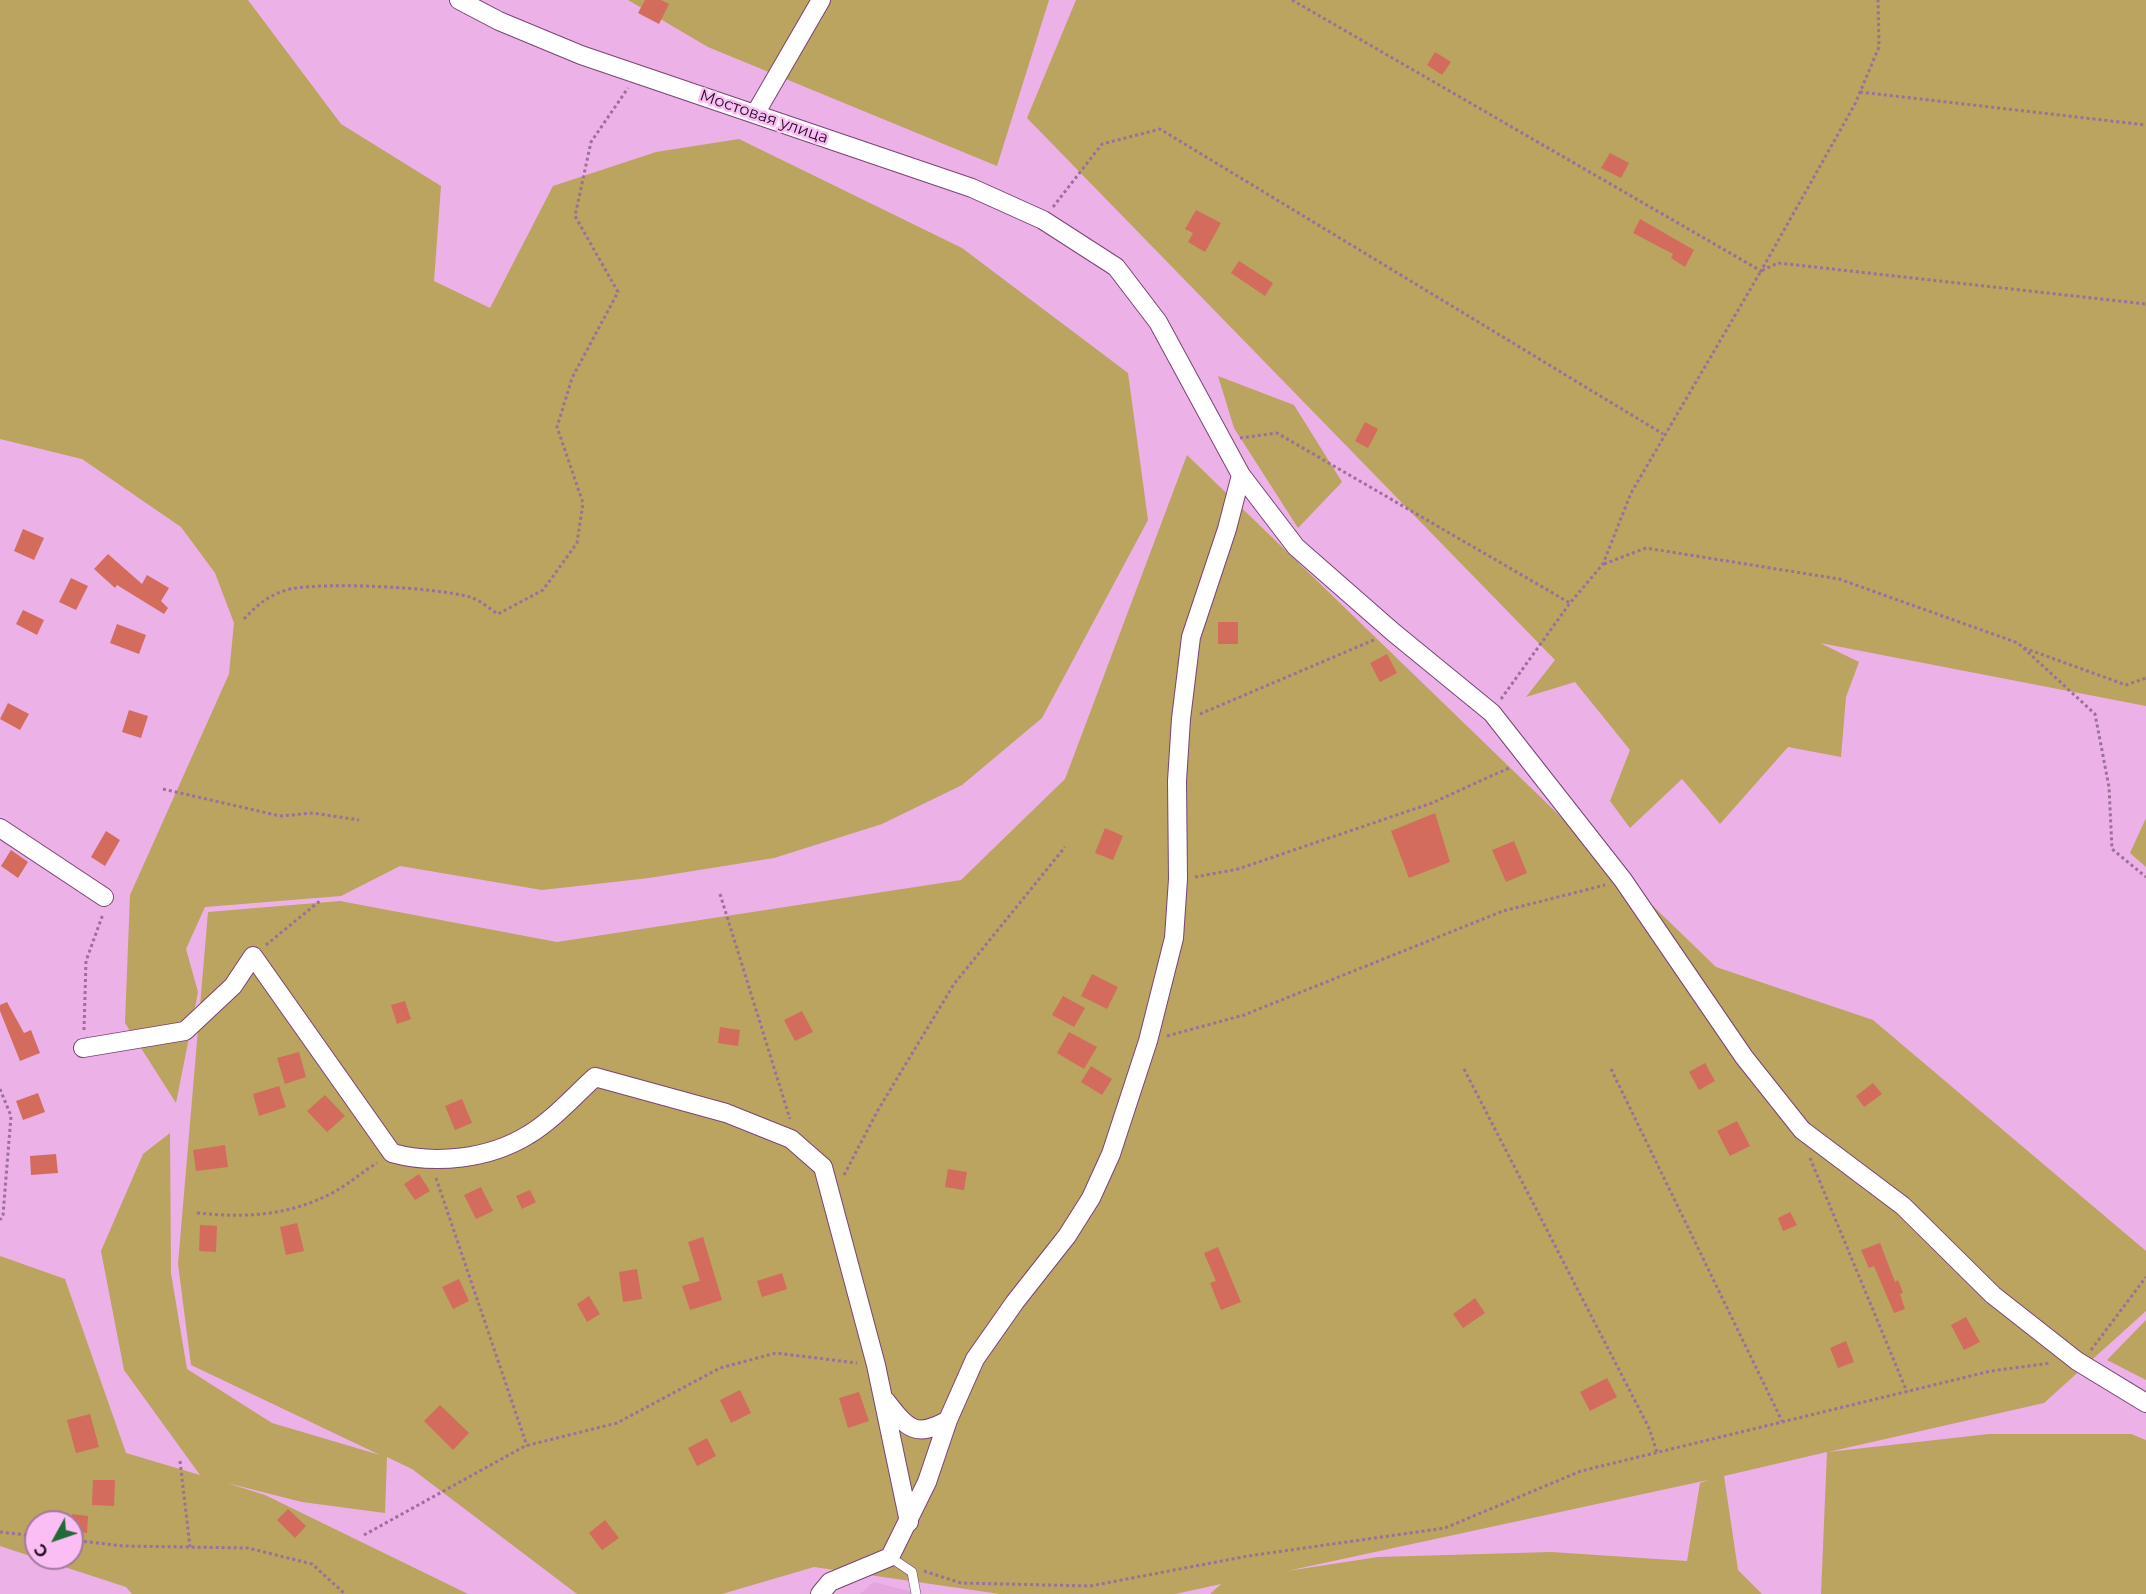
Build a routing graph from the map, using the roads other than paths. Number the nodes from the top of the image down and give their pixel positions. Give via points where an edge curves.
1 (459, 0) edge
2 (821, 0) edge
3 (755, 114) junction
4 (1241, 475) junction
5 (0, 828) edge
6 (104, 897) road end
7 (83, 1048) road end
8 (883, 1397) junction
9 (2146, 1403) edge
10 (948, 1420) junction
11 (909, 1522) junction
12 (890, 1557) junction
13 (820, 1594) edge
14 (916, 1594) edge

1 - 3 street, Мостовая улица via 580,55
2 - 3 street
3 - 4 street, Мостовая улица via 972,188 1043,220 1116,267 1158,322
4 - 9 street, Мостовая улица via 1296,547 1492,713 1623,880 1744,1057 1802,1130 1903,1206 1993,1295 2080,1363
4 - 10 street via 1191,637 1177,781 1174,938 1148,1041 1111,1154 1090,1198 1067,1236 975,1359
5 - 6 street
7 - 8 street via 185,1031 233,986 253,956 392,1153 430,1160 498,1149 528,1135 595,1077 726,1113 790,1139 823,1167
8 - 10 street via 901,1421 914,1429 929,1431
8 - 11 street
10 - 11 street
11 - 12 street
12 - 13 street via 830,1582
12 - 14 lane via 912,1572

